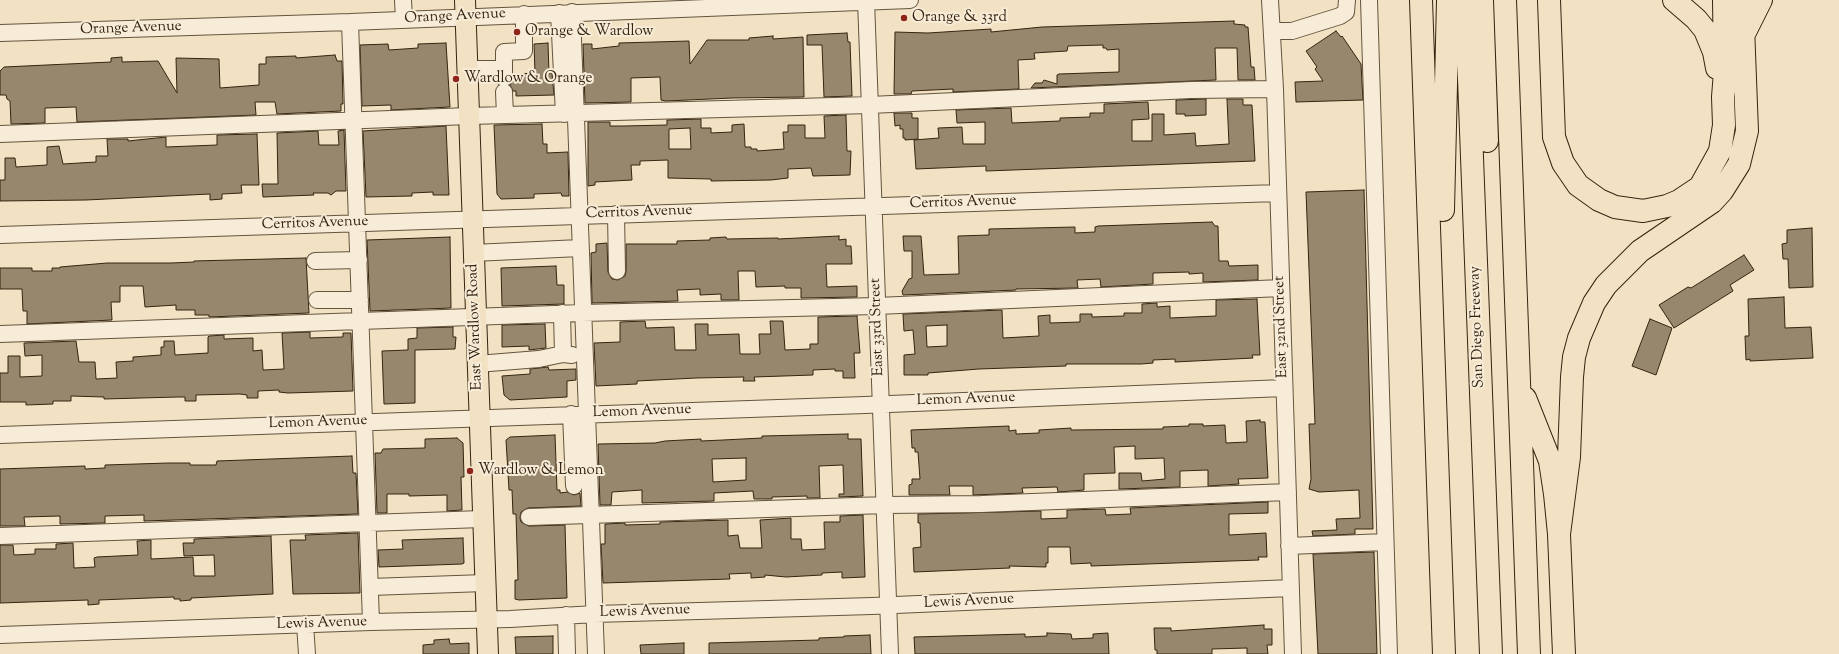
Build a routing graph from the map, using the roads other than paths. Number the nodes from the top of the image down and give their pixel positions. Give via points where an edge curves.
1 (403, 0) edge
2 (910, 0) edge
3 (1270, 0) edge
4 (1347, 0) edge
5 (1369, 0) edge
6 (1421, 0) edge
7 (1448, 0) edge
8 (1466, 0) edge
9 (1482, 0) edge
10 (1491, 0) edge
11 (1505, 0) edge
12 (1549, 0) edge
13 (1674, 0) edge
14 (1724, 0) edge
15 (1742, 0) edge
16 (1761, 0) edge
17 (866, 1) edge
18 (465, 9) edge
19 (566, 12) junction
20 (524, 14) junction
21 (404, 19) junction
22 (350, 22) junction
23 (1272, 31) junction
24 (0, 33) edge
25 (1744, 35) junction
26 (467, 69) junction
27 (504, 80) junction
28 (1275, 88) junction
29 (1723, 97) junction
30 (870, 105) junction
31 (570, 113) junction
32 (505, 115) junction
33 (469, 116) junction
34 (354, 120) junction
35 (0, 134) edge
36 (1278, 193) junction
37 (873, 205) junction
38 (616, 214) junction
39 (579, 215) junction
40 (472, 218) junction
41 (357, 222) junction
42 (0, 235) edge
43 (580, 248) junction
44 (473, 253) junction
45 (358, 260) junction
46 (315, 261) dead end
47 (617, 271) dead end
48 (1281, 288) junction
49 (317, 300) dead end
50 (360, 300) junction
51 (877, 306) junction
52 (1432, 308) junction
53 (562, 313) junction
54 (582, 313) junction
55 (475, 317) junction
56 (361, 321) junction
57 (0, 334) edge
58 (563, 354) junction
59 (584, 355) junction
60 (477, 364) junction
61 (1518, 380) junction
62 (1284, 388) junction
63 (881, 403) junction
64 (579, 414) junction
65 (479, 418) junction
66 (366, 422) junction
67 (0, 435) edge
68 (574, 486) dead end
69 (1288, 492) junction
70 (885, 505) junction
71 (591, 515) junction
72 (529, 517) dead end
73 (482, 519) junction
74 (368, 523) junction
75 (1559, 534) junction
76 (0, 536) edge
77 (1385, 542) junction
78 (1289, 546) junction
79 (1441, 580) junction
80 (485, 583) junction
81 (370, 587) junction
82 (1291, 588) junction
83 (889, 605) junction
84 (1528, 607) junction
85 (595, 614) junction
86 (566, 615) junction
87 (487, 620) junction
88 (371, 622) junction
89 (305, 624) junction
90 (0, 635) edge
91 (307, 654) edge
92 (488, 654) edge
93 (567, 654) edge
94 (596, 654) edge
95 (890, 654) edge
96 (1293, 654) edge
97 (1388, 654) edge
98 (1444, 654) edge
99 (1455, 654) edge
100 (1491, 654) edge
101 (1505, 654) edge
102 (1529, 654) edge
103 (1564, 654) edge

1 - 21 street
2 - 17 street, Orange Avenue
3 - 23 street, East 32nd Street
4 - 23 street via 1346,12 1340,16 1292,31
5 - 77 street
6 - 52 highway
7 - 52 highway via 1442,253
8 - 100 highway, San Diego Freeway
9 - 101 highway
10 - 84 highway via 1512,582
11 - 61 highway
12 - 29 highway via 1554,137 1570,175 1578,185 1599,200 1631,210 1649,210 1679,201 1700,187 1720,151 1724,125
13 - 29 highway via 1705,30 1714,52
14 - 29 highway
15 - 25 highway
16 - 25 highway
17 - 19 street, Orange Avenue
17 - 30 street, East 33rd Street
18 - 20 street, Orange Avenue
18 - 21 street, Orange Avenue
18 - 26 main road, East Wardlow Road
19 - 20 street, Orange Avenue
19 - 31 street
20 - 27 street via 524,51 504,52
21 - 22 street, Orange Avenue
22 - 24 street, Orange Avenue
22 - 34 street
23 - 28 street, East 32nd Street
25 - 75 highway via 1747,131 1739,164 1712,202 1640,251 1620,269 1594,303 1579,338 1574,357 1569,457
26 - 27 street
26 - 33 main road, East Wardlow Road
27 - 32 street
28 - 30 street
28 - 36 street, East 32nd Street
30 - 31 street
30 - 37 street, East 33rd Street
31 - 32 street
31 - 39 street
32 - 33 street
33 - 34 street
33 - 40 main road, East Wardlow Road
34 - 35 street
34 - 41 street
36 - 37 street, Cerritos Avenue
36 - 48 street, East 32nd Street
37 - 38 street, Cerritos Avenue
37 - 51 street, East 33rd Street
38 - 39 street, Cerritos Avenue
38 - 47 street
39 - 40 street, Cerritos Avenue
39 - 43 street
40 - 41 street, Cerritos Avenue
40 - 44 main road, East Wardlow Road
41 - 42 street, Cerritos Avenue
41 - 45 street
43 - 44 street
43 - 54 street
44 - 55 main road, East Wardlow Road
45 - 46 street
45 - 50 street
48 - 51 street
48 - 62 street, East 32nd Street
49 - 50 street
50 - 56 street
51 - 54 street
51 - 63 street, East 33rd Street
52 - 79 highway
53 - 54 street
53 - 55 street
53 - 58 street
54 - 59 street
55 - 56 street
55 - 60 main road, East Wardlow Road
56 - 57 street
56 - 66 street
58 - 59 street
58 - 60 street via 539,359
59 - 64 street
60 - 65 main road, East Wardlow Road
61 - 75 highway via 1550,461
61 - 84 highway
62 - 63 street, Lemon Avenue
62 - 69 street, East 32nd Street
63 - 64 street, Lemon Avenue
63 - 70 street, East 33rd Street
64 - 65 street, Lemon Avenue
64 - 68 street
64 - 71 street
65 - 66 street, Lemon Avenue
65 - 73 main road, East Wardlow Road
66 - 67 street, Lemon Avenue
66 - 74 street
69 - 70 street via 981,504
69 - 78 street, East 32nd Street
70 - 71 street
70 - 83 street, East 33rd Street
71 - 72 street
71 - 85 street
73 - 74 street
73 - 80 main road, East Wardlow Road
74 - 76 street
74 - 81 street
75 - 103 highway
77 - 78 street
77 - 97 street
78 - 82 street, East 32nd Street
79 - 98 highway
79 - 99 highway
80 - 81 street
80 - 87 main road, East Wardlow Road
81 - 88 street
82 - 83 street, Lewis Avenue
82 - 96 street, East 32nd Street
83 - 85 street, Lewis Avenue
83 - 95 street, East 33rd Street
84 - 102 highway
85 - 86 street, Lewis Avenue
85 - 94 street
86 - 87 street, Lewis Avenue
86 - 93 street
87 - 88 street, Lewis Avenue
87 - 92 main road, East Wardlow Road
88 - 89 street, Lewis Avenue
89 - 90 street, Lewis Avenue
89 - 91 street

